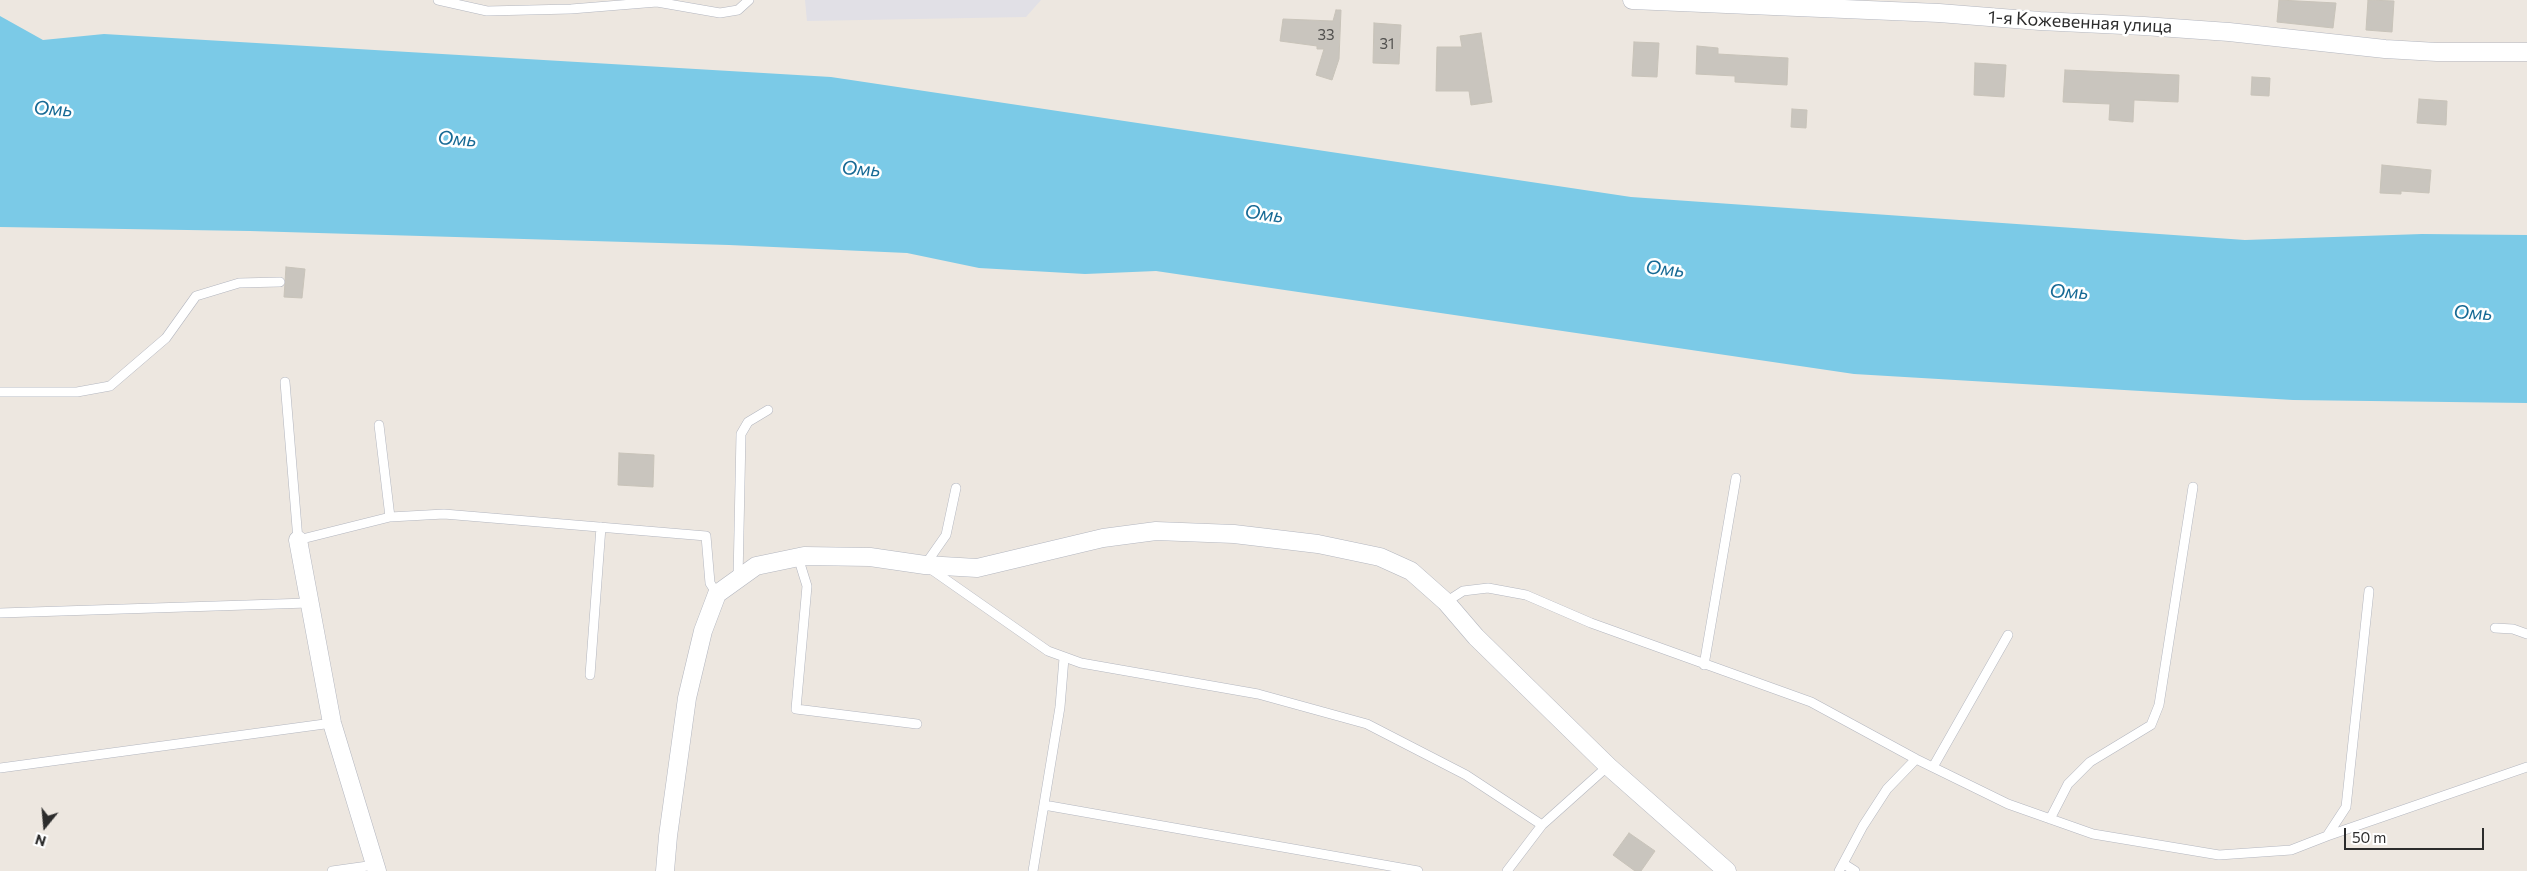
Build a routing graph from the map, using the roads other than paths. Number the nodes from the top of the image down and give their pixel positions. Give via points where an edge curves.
1 (438, 0) edge
2 (749, 0) edge
3 (1632, 0) edge
4 (1940, 7) edge
5 (2527, 52) edge
6 (280, 282) dead end
7 (285, 382) dead end
8 (0, 392) edge
9 (768, 410) dead end
10 (379, 426) dead end
11 (1736, 478) dead end
12 (2193, 487) dead end
13 (956, 488) dead end
14 (390, 517) junction
15 (601, 527) junction
16 (298, 540) junction
17 (798, 557) junction
18 (924, 565) junction
19 (738, 580) junction
20 (2369, 591) dead end
21 (718, 594) junction
22 (1446, 602) junction
23 (308, 603) junction
24 (0, 613) edge
25 (2495, 628) dead end
26 (2527, 634) edge
27 (2008, 635) dead end
28 (1064, 658) junction
29 (1704, 665) junction
30 (590, 675) dead end
31 (332, 723) junction
32 (917, 724) dead end
33 (1916, 759) junction
34 (1608, 766) junction
35 (1933, 767) junction
36 (2527, 767) edge
37 (0, 768) edge
38 (1044, 805) junction
39 (2050, 819) junction
40 (1542, 825) junction
41 (2327, 836) junction
42 (376, 868) edge
43 (1841, 868) edge
44 (332, 871) edge
45 (666, 871) edge
46 (1033, 871) edge
47 (1418, 871) edge
48 (1507, 871) edge
49 (1727, 871) edge
50 (1854, 871) edge

1 - 2 lane via 487,10 571,9 657,2 720,13 738,10
3 - 4 street, 1-я Кожевенная улица
4 - 5 street, 1-я Кожевенная улица via 2385,49
6 - 8 lane via 239,283 196,296 166,338 110,386 77,392
7 - 16 lane
9 - 19 lane via 748,422 741,434
10 - 14 lane
11 - 29 lane
12 - 39 lane via 2159,705 2151,725 2090,762 2068,784
13 - 18 lane via 946,535
14 - 15 lane via 444,514
14 - 16 lane
15 - 21 lane via 706,536 710,583
15 - 30 lane
16 - 23 street
17 - 18 street via 870,557
17 - 19 street via 756,566
17 - 32 lane via 807,586 796,709
18 - 22 street via 977,568 1103,538 1156,531 1234,534 1318,544 1380,556 1412,571
18 - 28 lane via 1030,640
19 - 21 street
20 - 41 lane via 2346,807
21 - 45 street via 704,631 688,698
22 - 29 lane via 1463,591 1488,588 1526,595
22 - 34 street via 1476,637
23 - 24 lane
23 - 31 street
25 - 26 lane
27 - 35 lane
28 - 38 lane via 1060,707
28 - 40 lane via 1081,664 1258,694 1367,724 1466,775
29 - 33 lane via 1811,702
31 - 37 lane
31 - 42 street
33 - 35 lane
33 - 43 lane via 1887,789
34 - 40 lane
34 - 49 street
35 - 39 lane via 2008,804
36 - 41 lane
38 - 46 lane
38 - 47 lane
39 - 41 lane via 2093,834 2219,855 2291,850
40 - 48 lane
42 - 44 lane
43 - 50 lane

